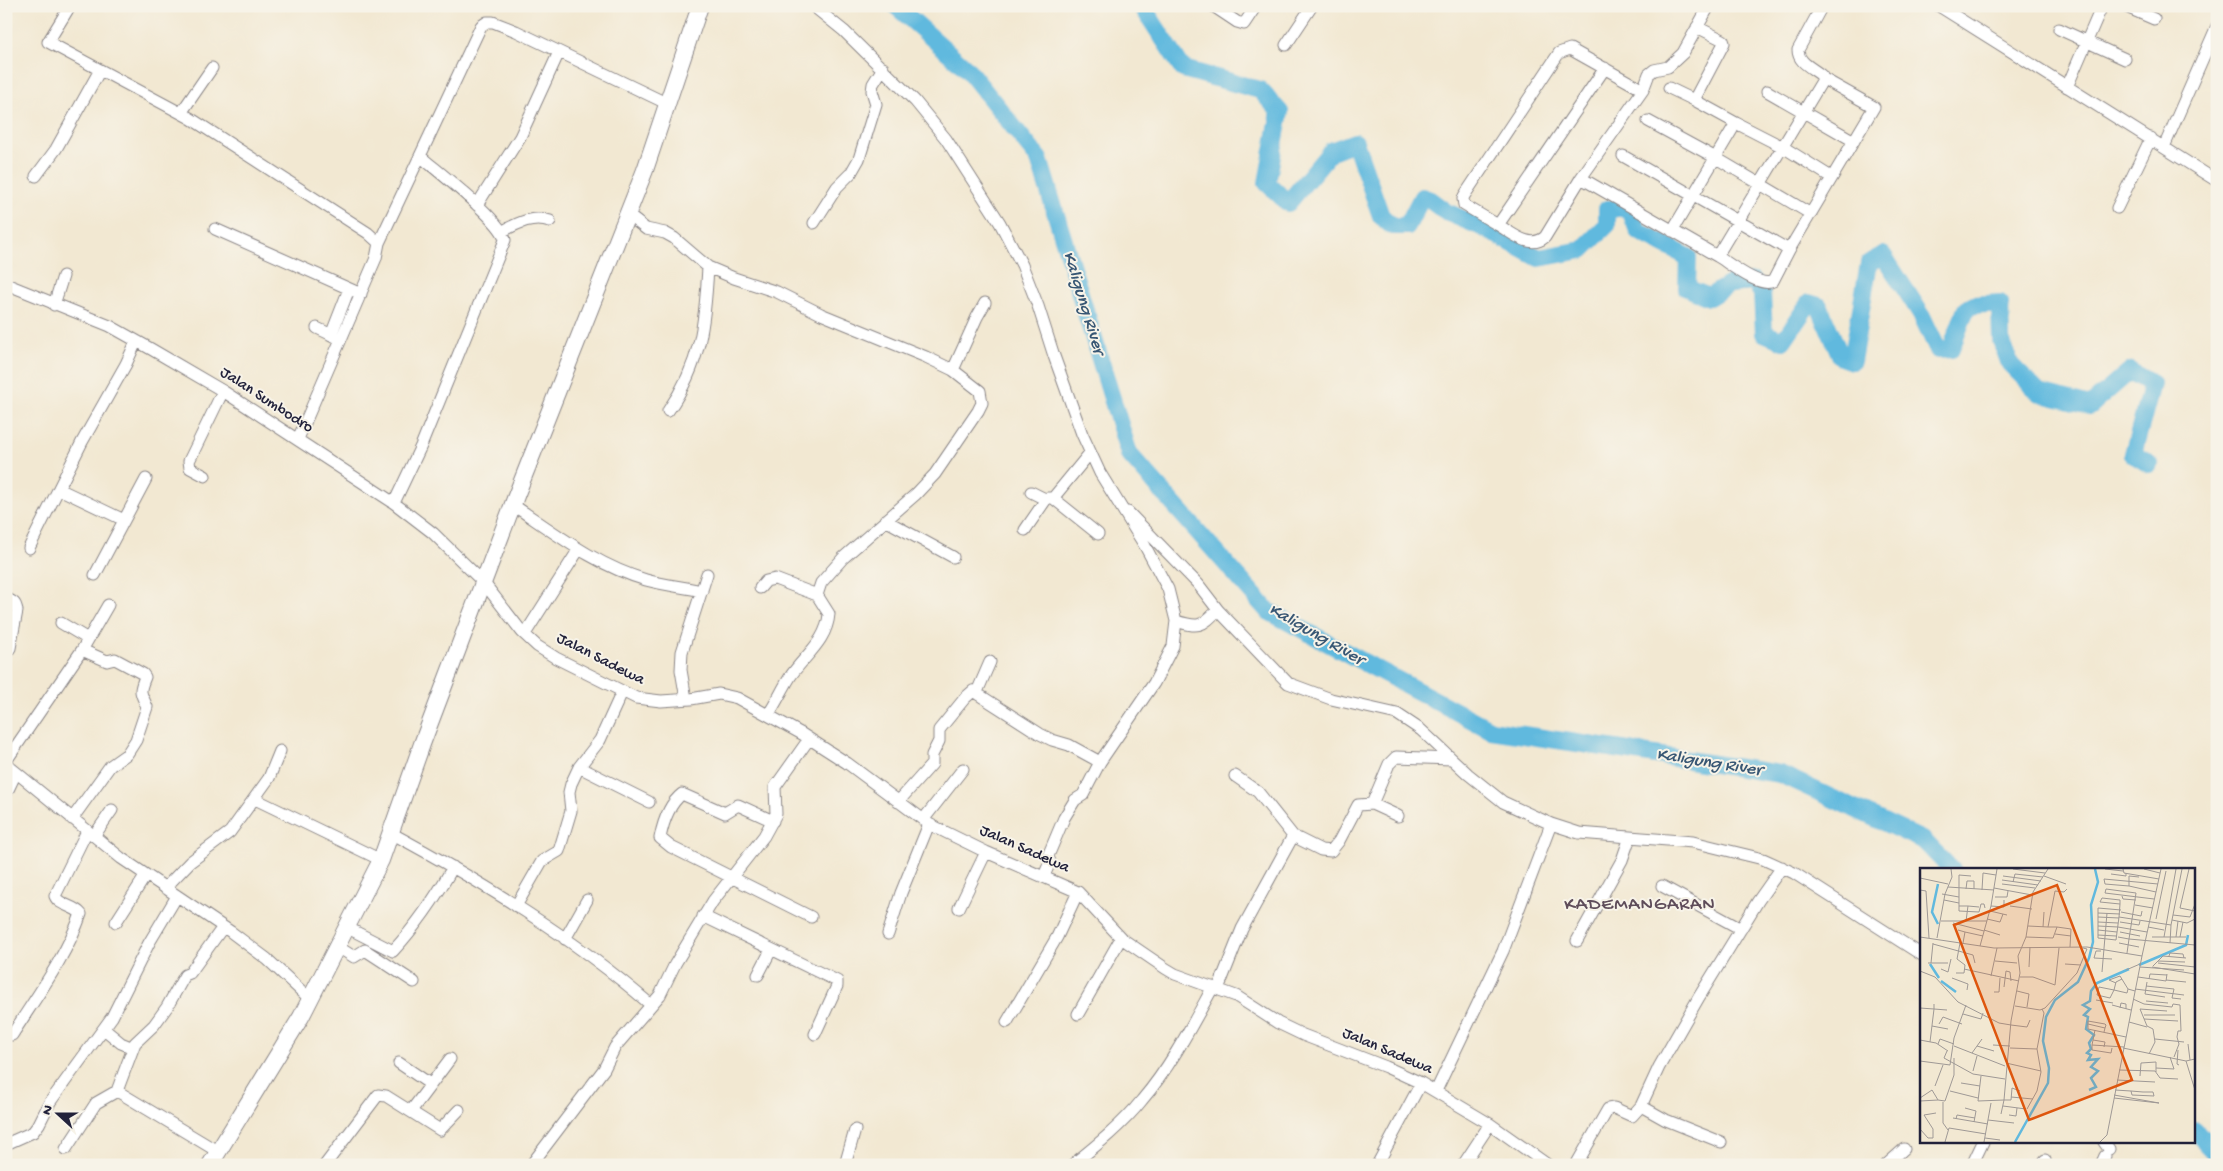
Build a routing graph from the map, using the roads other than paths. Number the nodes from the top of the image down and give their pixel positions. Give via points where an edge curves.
1 (70, 6) edge
2 (813, 6) edge
3 (1213, 6) edge
4 (1256, 6) edge
5 (1312, 6) edge
6 (1709, 6) edge
7 (1822, 6) edge
8 (1939, 6) edge
9 (2102, 6) edge
10 (2124, 6) edge
11 (700, 10) edge
12 (2154, 19) dead end
13 (2217, 26) edge
14 (1697, 27) junction
15 (2059, 29) dead end
16 (2087, 41) junction
17 (1286, 45) dead end
18 (559, 52) junction
19 (2125, 59) dead end
20 (212, 68) dead end
21 (882, 68) junction
22 (1605, 68) junction
23 (100, 70) junction
24 (1822, 78) junction
25 (2067, 87) junction
26 (1669, 88) dead end
27 (1643, 90) junction
28 (1768, 91) dead end
29 (1694, 100) junction
30 (668, 104) junction
31 (1804, 111) junction
32 (181, 113) junction
33 (1648, 122) dead end
34 (1736, 123) junction
35 (2151, 138) junction
36 (1854, 141) junction
37 (1782, 147) junction
38 (2164, 147) junction
39 (420, 156) junction
40 (1623, 156) dead end
41 (1716, 158) junction
42 (36, 176) dead end
43 (1831, 177) junction
44 (1581, 178) junction
45 (2217, 181) edge
46 (1760, 183) junction
47 (1692, 196) junction
48 (477, 205) junction
49 (2118, 208) dead end
50 (1811, 214) junction
51 (628, 215) junction
52 (1738, 221) junction
53 (550, 222) dead end
54 (814, 222) dead end
55 (1498, 225) junction
56 (215, 229) dead end
57 (503, 231) junction
58 (1672, 231) junction
59 (379, 243) junction
60 (1789, 250) junction
61 (1717, 256) junction
62 (708, 267) junction
63 (63, 276) dead end
64 (6, 284) edge
65 (349, 289) junction
66 (361, 294) junction
67 (985, 303) dead end
68 (54, 304) junction
69 (317, 328) dead end
70 (331, 335) junction
71 (342, 340) junction
72 (136, 342) junction
73 (953, 370) junction
74 (224, 391) junction
75 (668, 411) dead end
76 (298, 439) junction
77 (1090, 453) junction
78 (205, 476) dead end
79 (146, 479) dead end
80 (59, 489) junction
81 (1031, 492) dead end
82 (1049, 499) junction
83 (394, 502) junction
84 (513, 505) junction
85 (1119, 505) junction
86 (124, 520) junction
87 (885, 520) junction
88 (1025, 530) dead end
89 (1098, 534) dead end
90 (29, 548) dead end
91 (579, 550) junction
92 (953, 557) dead end
93 (707, 574) dead end
94 (96, 575) dead end
95 (487, 587) junction
96 (760, 588) dead end
97 (702, 591) junction
98 (817, 595) junction
99 (6, 599) edge
100 (108, 605) dead end
101 (1218, 610) junction
102 (1176, 620) junction
103 (61, 623) dead end
104 (525, 634) junction
105 (88, 639) junction
106 (82, 650) junction
107 (6, 654) edge
108 (990, 662) dead end
109 (685, 691) junction
110 (622, 692) junction
111 (977, 692) junction
112 (771, 710) junction
113 (809, 739) junction
114 (280, 751) dead end
115 (1452, 759) junction
116 (1100, 762) junction
117 (6, 763) edge
118 (579, 767) junction
119 (963, 769) dead end
120 (16, 773) junction
121 (1235, 776) dead end
122 (6, 794) edge
123 (902, 797) junction
124 (255, 799) junction
125 (649, 802) dead end
126 (1372, 804) junction
127 (112, 810) dead end
128 (1398, 816) dead end
129 (72, 819) junction
130 (927, 819) junction
131 (773, 821) junction
132 (1551, 824) junction
133 (91, 833) junction
134 (391, 833) junction
135 (1292, 836) junction
136 (1630, 837) junction
137 (986, 852) junction
138 (381, 860) junction
139 (453, 866) junction
140 (1782, 867) junction
141 (1045, 872) junction
142 (146, 875) junction
143 (731, 877) junction
144 (1662, 886) dead end
145 (165, 888) junction
146 (1078, 892) junction
147 (177, 896) junction
148 (587, 900) dead end
149 (516, 906) junction
150 (959, 908) dead end
151 (703, 916) junction
152 (810, 917) dead end
153 (116, 922) dead end
154 (223, 927) junction
155 (348, 928) junction
156 (1741, 929) junction
157 (888, 934) dead end
158 (1122, 938) junction
159 (565, 939) junction
160 (1578, 941) dead end
161 (338, 947) junction
162 (771, 950) junction
163 (1920, 954) edge
164 (758, 975) dead end
165 (414, 982) dead end
166 (1219, 984) junction
167 (310, 999) junction
168 (651, 1005) junction
169 (1078, 1014) dead end
170 (1007, 1022) dead end
171 (104, 1029) junction
172 (815, 1034) dead end
173 (8, 1037) edge
174 (133, 1048) junction
175 (450, 1059) dead end
176 (399, 1063) dead end
177 (1421, 1083) junction
178 (430, 1084) junction
179 (1439, 1084) junction
180 (117, 1091) junction
181 (1641, 1106) junction
182 (410, 1110) junction
183 (460, 1110) dead end
184 (1490, 1124) junction
185 (854, 1130) dead end
186 (1721, 1142) dead end
187 (6, 1144) edge
188 (1983, 1144) edge
189 (66, 1149) dead end
190 (1904, 1149) dead end
191 (214, 1158) edge
192 (326, 1165) edge
193 (531, 1165) edge
194 (845, 1165) edge
195 (1072, 1165) edge
196 (1377, 1165) edge
197 (1463, 1165) edge
198 (1548, 1165) edge
199 (1576, 1165) edge
200 (1886, 1165) edge
201 (1972, 1165) edge

1 - 23 street via 48,42
2 - 21 street
3 - 4 street via 1244,24
5 - 17 street
6 - 14 street
7 - 24 street via 1798,50 1802,62
8 - 25 street
9 - 16 street
10 - 12 street
11 - 30 main road
13 - 38 street
14 - 27 street via 1678,58 1668,67 1654,70
14 - 29 street via 1724,43
15 - 16 street
16 - 19 street
16 - 25 street
18 - 30 street
18 - 39 street via 500,24 484,23
18 - 48 street via 520,137
20 - 32 street
21 - 54 street via 873,84 876,104 859,159
21 - 77 street via 946,139 1013,248 1038,306
22 - 27 street
22 - 55 street
22 - 55 street via 1570,49 1559,53 1462,199 1464,205
23 - 32 street
23 - 42 street via 56,149
24 - 31 street
24 - 36 street via 1873,105
25 - 35 street
26 - 29 street
27 - 44 street
28 - 31 street
29 - 34 street
30 - 51 main road
31 - 36 street
31 - 37 street
32 - 59 street
33 - 41 street
34 - 37 street
34 - 41 street
35 - 38 street
35 - 49 street
36 - 43 street
37 - 43 street
37 - 46 street
38 - 45 street
39 - 48 street
39 - 59 street
40 - 47 street
41 - 46 street
41 - 47 street
43 - 50 street
44 - 55 street via 1545,238 1539,242 1530,242
44 - 58 street
46 - 50 street
46 - 52 street
47 - 52 street
47 - 58 street
48 - 57 street
50 - 60 street
51 - 62 street via 646,229 674,238
51 - 84 main road
52 - 60 street
52 - 61 street
53 - 57 street via 532,219
56 - 65 street
57 - 83 street via 505,240 421,446
58 - 61 street
59 - 66 street
60 - 61 street via 1773,281 1766,284
62 - 73 street via 777,292
62 - 75 street via 701,341 695,360
63 - 68 street
64 - 68 street, Jalan Sumbodro
65 - 66 street
65 - 70 street
66 - 71 street
67 - 73 street
68 - 72 street, Jalan Sumbodro via 110,326
69 - 70 street
70 - 71 street
71 - 76 street
72 - 74 street, Jalan Sumbodro
72 - 80 street
73 - 87 street via 980,390 982,397 978,411 935,474
74 - 76 street, Jalan Sumbodro
74 - 78 street via 189,461 190,468
76 - 83 street, Jalan Sumbodro
77 - 82 street
77 - 85 street
79 - 86 street
80 - 86 street
80 - 90 street
81 - 82 street
82 - 88 street
82 - 89 street
83 - 95 street, Jalan Sumbodro via 433,533
84 - 91 street
84 - 95 main road
85 - 101 street via 1198,584
85 - 102 street via 1168,589
86 - 94 street
87 - 92 street
87 - 98 street via 843,558 821,583
91 - 97 street via 645,580
91 - 104 street
93 - 97 street
95 - 104 street, Jalan Sadewa
95 - 134 main road via 419,753
96 - 98 street via 766,581 775,579
97 - 109 street via 682,652
98 - 112 street via 829,614 827,629 790,677
99 - 107 street via 12,600 17,611
100 - 105 street
101 - 102 street via 1199,626
101 - 115 street via 1288,683 1331,699 1397,714 1421,730
102 - 116 street via 1173,646 1154,683
103 - 105 street
104 - 110 street, Jalan Sadewa via 556,658
105 - 106 street
106 - 117 street
106 - 129 street via 106,661 115,659 143,674 139,690 147,707 136,740 127,754 110,766
108 - 111 street
109 - 110 street, Jalan Sadewa via 646,700
109 - 112 street, Jalan Sadewa via 727,695
110 - 118 street via 600,740
111 - 116 street via 1040,734
111 - 123 street via 973,691 965,698 940,728 933,762
112 - 113 street, Jalan Sadewa
113 - 123 street, Jalan Sadewa
113 - 131 street via 775,787 777,809
114 - 124 street via 269,778
115 - 126 street via 1396,757 1389,764
115 - 132 street via 1498,799
116 - 141 street via 1083,795 1075,800 1064,818
117 - 120 street
118 - 125 street
118 - 149 street via 569,792 571,811 559,851 542,861
119 - 130 street
120 - 122 street
120 - 129 street
121 - 135 street via 1258,792
123 - 130 street, Jalan Sadewa
124 - 138 street
124 - 145 street via 230,832 190,862
126 - 128 street
126 - 135 street via 1355,808 1331,851 1320,850
127 - 133 street
129 - 133 street
130 - 137 street, Jalan Sadewa
130 - 157 street
131 - 143 street
131 - 143 street via 740,805 727,814 682,794 677,797 663,822 660,838 671,847
132 - 136 street via 1580,833
132 - 179 street via 1503,951
133 - 142 street
133 - 173 street via 55,896 58,902 77,910 81,914 79,920 65,948
134 - 138 main road
134 - 139 street
135 - 166 street via 1242,929
136 - 140 street via 1693,842 1763,859
136 - 160 street via 1622,860
137 - 141 street, Jalan Sadewa
137 - 150 street
138 - 155 main road
139 - 149 street
139 - 155 street via 433,901 393,951
140 - 156 street
140 - 163 street
141 - 146 street, Jalan Sadewa
142 - 145 street
142 - 153 street
143 - 151 street
143 - 152 street
144 - 156 street
145 - 147 street
146 - 158 street, Jalan Sadewa
146 - 170 street via 1057,937
147 - 154 street
147 - 171 street
148 - 159 street
149 - 159 street
151 - 162 street
151 - 168 street via 666,986
154 - 167 street via 267,959
154 - 174 street via 190,973 185,975 154,1025
155 - 161 main road
156 - 181 street via 1663,1060
158 - 166 street, Jalan Sadewa via 1175,974
158 - 169 street
159 - 168 street
161 - 165 street via 354,957 365,950
161 - 167 main road
162 - 164 street
162 - 172 street via 836,981 837,986
166 - 177 street, Jalan Sadewa via 1303,1036
166 - 195 street via 1142,1101
167 - 191 main road
168 - 193 street via 615,1047 604,1069
171 - 174 street
171 - 187 street via 50,1102 33,1132
174 - 180 street
175 - 178 street
176 - 178 street
177 - 179 street, Jalan Sadewa
177 - 196 street
178 - 182 street
179 - 184 street, Jalan Sadewa
180 - 189 street via 96,1103
180 - 191 street
181 - 186 street via 1666,1120
181 - 199 street via 1632,1116 1611,1107 1608,1109
182 - 183 street via 440,1130
182 - 192 street via 378,1095
184 - 197 street
184 - 198 street, Jalan Sadewa
185 - 194 street
188 - 201 street
190 - 200 street

